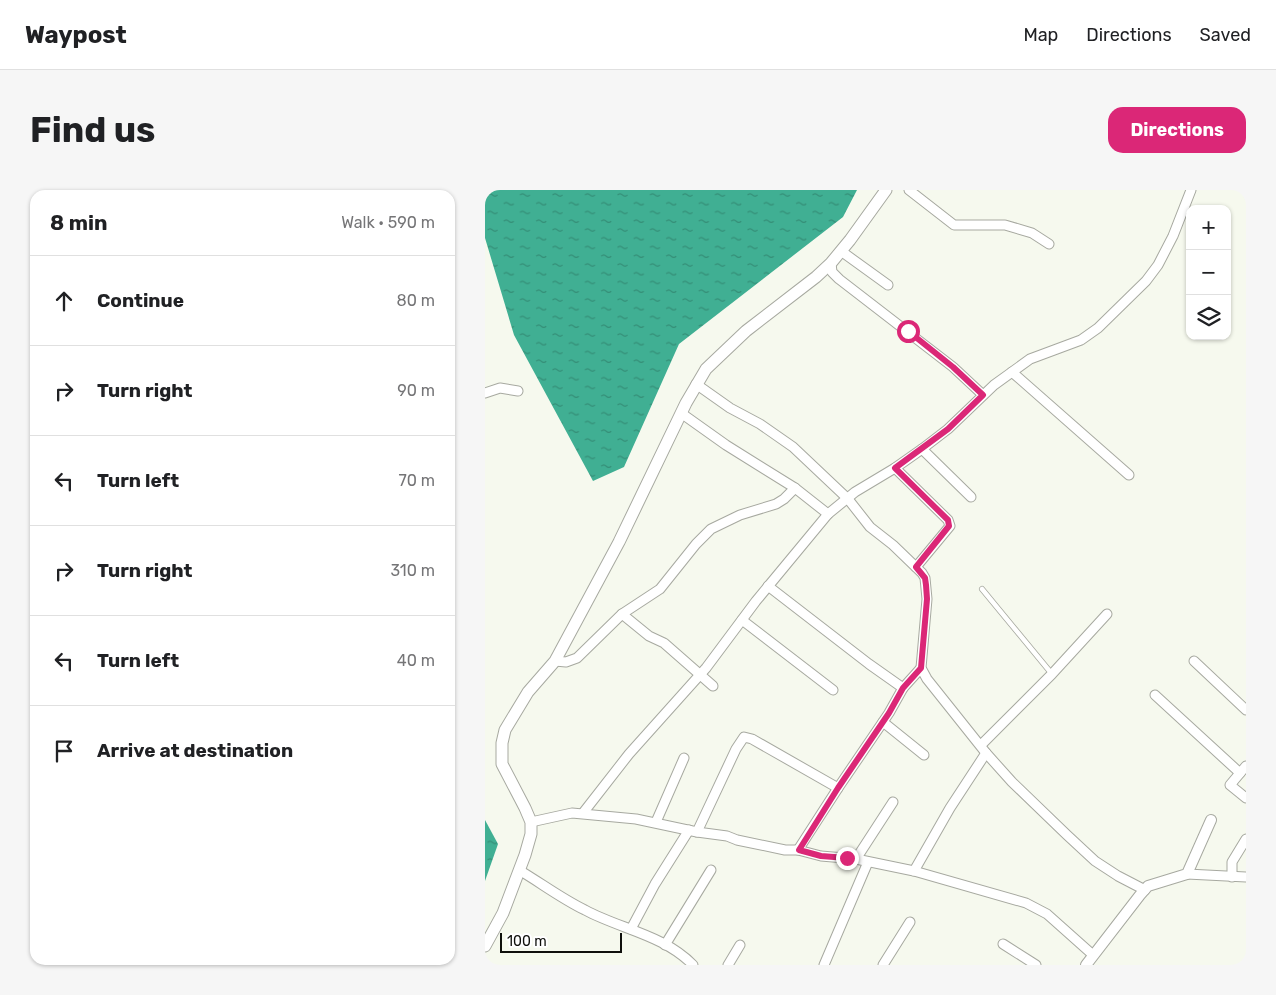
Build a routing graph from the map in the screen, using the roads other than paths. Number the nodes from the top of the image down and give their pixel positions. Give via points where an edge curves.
1 (885, 190) edge
2 (909, 190) edge
3 (1191, 190) edge
4 (1049, 244) dead end
5 (841, 250) junction
6 (831, 263) junction
7 (888, 285) dead end
8 (1012, 372) junction
9 (696, 384) junction
10 (518, 391) dead end
11 (485, 393) edge
12 (983, 395) junction
13 (681, 413) junction
14 (922, 449) junction
15 (895, 468) junction
16 (1129, 475) dead end
17 (795, 488) junction
18 (971, 497) dead end
19 (848, 499) junction
20 (828, 514) junction
21 (916, 567) junction
22 (768, 586) junction
23 (982, 589) dead end
24 (621, 614) junction
25 (1107, 614) dead end
26 (741, 620) junction
27 (555, 661) junction
28 (1194, 661) dead end
29 (921, 668) junction
30 (701, 674) junction
31 (1052, 674) junction
32 (713, 686) dead end
33 (903, 688) junction
34 (833, 690) dead end
35 (1155, 695) dead end
36 (1246, 710) edge
37 (883, 722) junction
38 (983, 749) junction
39 (924, 755) dead end
40 (684, 758) dead end
41 (1243, 770) edge
42 (838, 788) junction
43 (1246, 798) edge
44 (893, 802) dead end
45 (583, 814) junction
46 (1211, 820) dead end
47 (531, 822) junction
48 (656, 822) junction
49 (693, 831) junction
50 (1246, 839) edge
51 (799, 850) junction
52 (856, 859) junction
53 (868, 862) junction
54 (519, 870) junction
55 (711, 870) dead end
56 (914, 871) junction
57 (1187, 874) junction
58 (1232, 877) junction
59 (1246, 877) edge
60 (1145, 890) junction
61 (910, 922) dead end
62 (631, 929) junction
63 (740, 944) dead end
64 (1003, 944) dead end
65 (665, 945) junction
66 (485, 946) edge
67 (1093, 955) junction
68 (885, 964) edge
69 (693, 965) edge
70 (727, 965) edge
71 (824, 965) edge
72 (1036, 965) edge
73 (1086, 965) edge

1 - 5 main road
2 - 4 street via 954,225 1005,225 1032,233
3 - 8 street via 1173,236 1147,281 1081,340 1030,359
5 - 6 main road
5 - 7 street
6 - 9 main road via 746,331 706,369
6 - 12 street via 832,272 953,367
8 - 12 street
8 - 16 street
9 - 13 main road
9 - 19 street via 793,447
10 - 11 street via 500,388
12 - 14 street
13 - 17 street
13 - 27 main road via 619,542
14 - 15 street
14 - 18 street
15 - 19 street
15 - 21 street via 948,520 949,526
17 - 20 street
17 - 24 street via 776,504 740,514 711,529 660,589
19 - 20 street
19 - 21 street via 871,527
20 - 22 street
21 - 29 street via 925,578 927,599
22 - 26 street
22 - 33 street
23 - 31 lane
24 - 27 street via 577,658
24 - 30 street via 649,636 664,643
25 - 31 street
26 - 30 street
26 - 34 street
27 - 47 main road via 523,700 505,730 502,743 502,764
28 - 36 street
29 - 33 street
29 - 38 street via 939,697
30 - 32 street
30 - 45 street via 629,754
31 - 38 street
33 - 37 street
35 - 41 street
37 - 39 street
37 - 42 street
38 - 56 street
38 - 60 street via 1095,861
40 - 48 street
41 - 43 street via 1230,785
42 - 49 street via 744,737
42 - 51 street
44 - 52 street
45 - 47 street via 557,815
45 - 48 street
46 - 57 street
47 - 54 main road via 531,834
48 - 49 street
49 - 51 street
49 - 62 street via 655,884
50 - 58 street via 1232,862
51 - 52 street
52 - 53 street
53 - 56 street
53 - 71 street
54 - 62 street via 584,910
54 - 66 main road via 503,913
55 - 65 street
56 - 67 street via 1031,906 1047,914
57 - 58 street
57 - 60 street
58 - 59 street
60 - 67 street
61 - 68 street
62 - 65 street
63 - 70 street
64 - 72 street
65 - 69 street
67 - 73 street

